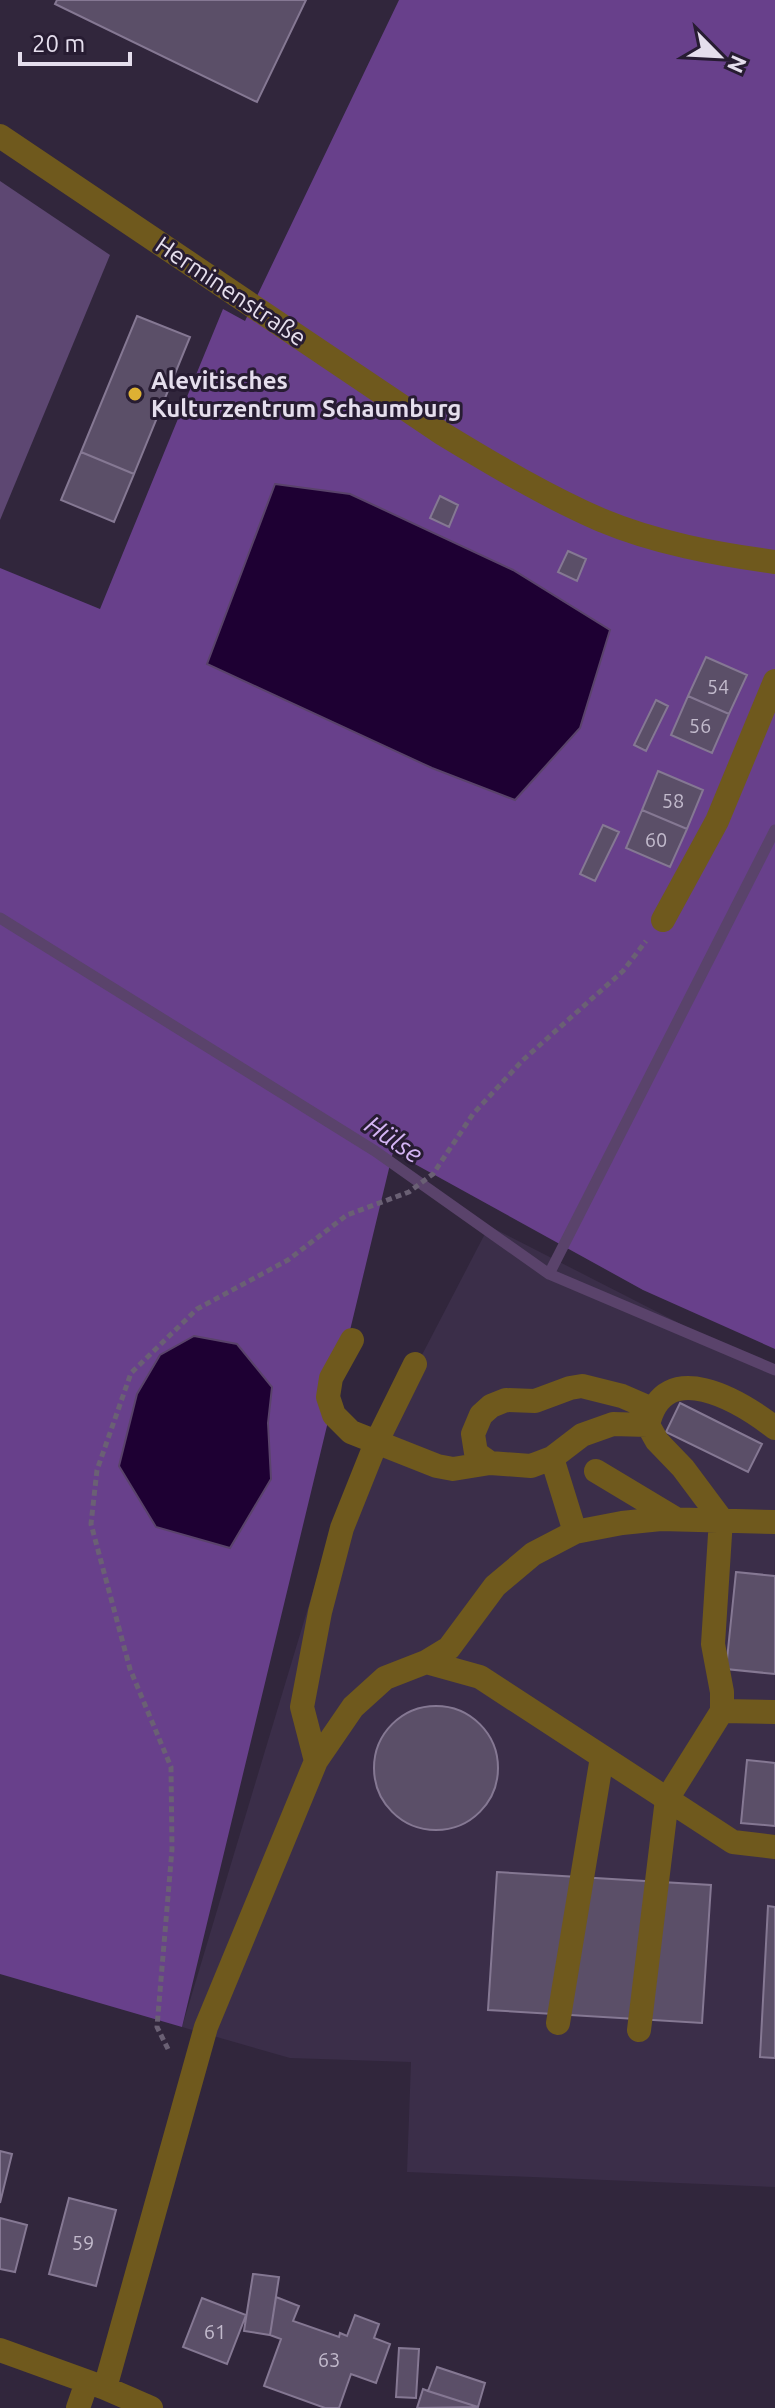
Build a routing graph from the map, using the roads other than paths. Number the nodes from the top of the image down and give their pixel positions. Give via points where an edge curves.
1 (0, 136) edge
2 (775, 562) edge
3 (775, 681) edge
4 (663, 920) road end
5 (352, 1340) dead end
6 (415, 1364) dead end
7 (650, 1417) junction
8 (775, 1428) edge
9 (376, 1443) junction
10 (552, 1458) junction
11 (490, 1463) junction
12 (596, 1471) dead end
13 (676, 1519) junction
14 (721, 1519) junction
15 (775, 1522) edge
16 (575, 1532) junction
17 (426, 1662) junction
18 (722, 1711) junction
19 (775, 1712) edge
20 (602, 1757) junction
21 (316, 1761) junction
22 (667, 1799) junction
23 (775, 1847) edge
24 (558, 2023) dead end
25 (639, 2030) dead end
26 (0, 2350) edge
27 (96, 2385) junction
28 (78, 2408) edge
29 (151, 2408) edge

1 - 2 street, Herminenstraße via 500,468 602,520 703,552
3 - 4 street via 717,821
5 - 9 street via 331,1378 328,1397 334,1415 351,1432
6 - 9 street
7 - 8 street via 661,1399 678,1387 699,1387
7 - 10 street via 582,1435
7 - 11 street via 622,1396 582,1386 535,1401 506,1400 481,1415 473,1434 476,1453
7 - 14 street via 657,1441
9 - 11 street via 453,1469
9 - 21 street via 342,1528 302,1707
10 - 11 street via 531,1466
10 - 16 street
12 - 13 street
13 - 14 street
13 - 16 street
14 - 15 street
14 - 18 street via 713,1644
16 - 17 street via 533,1554 495,1586 449,1648
17 - 20 street via 480,1677
17 - 21 street via 385,1678 353,1707
18 - 19 street
18 - 22 street
20 - 22 street
20 - 24 street
21 - 27 street via 206,2027
22 - 23 street via 733,1842
22 - 25 street
26 - 27 street
27 - 28 street
27 - 29 street

